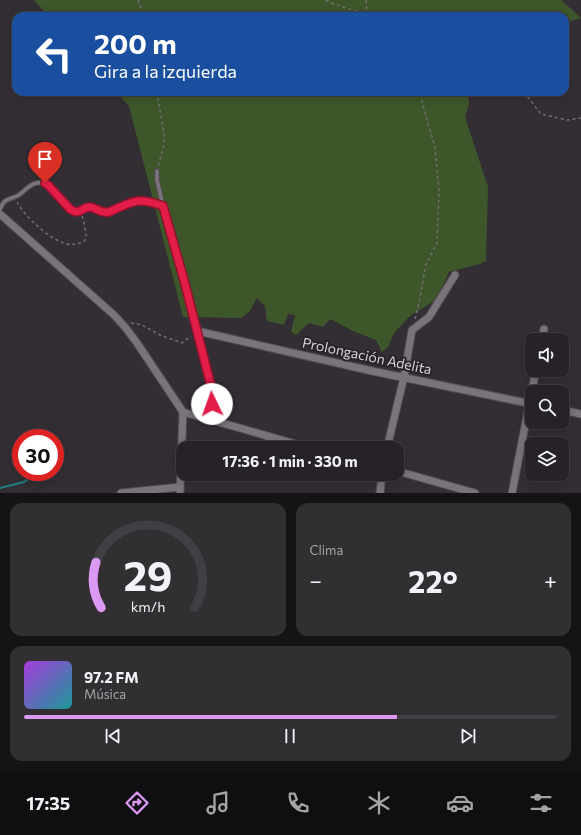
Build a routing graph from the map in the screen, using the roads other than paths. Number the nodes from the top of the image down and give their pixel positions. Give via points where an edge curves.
1 (157, 171) road end
2 (163, 206) junction
3 (0, 209) edge
4 (0, 214) edge
5 (455, 276) dead end
6 (544, 329) dead end
7 (197, 331) junction
8 (543, 333) edge
9 (404, 377) junction
10 (525, 403) edge
11 (569, 411) edge
12 (183, 412) junction
13 (581, 414) edge
14 (208, 419) junction
15 (526, 429) edge
16 (267, 436) junction
17 (267, 441) edge
18 (285, 441) edge
19 (389, 441) edge
20 (404, 473) edge
21 (381, 481) edge
22 (180, 490) edge
23 (121, 493) edge
24 (380, 493) edge
25 (475, 493) edge
26 (512, 493) edge

1 - 2 lane
2 - 3 lane via 141,200 109,212 89,207 74,212 48,185 37,182 22,193 7,199
2 - 7 lane
4 - 12 street via 114,315 125,327
5 - 9 street via 429,317 412,330
6 - 8 street
7 - 9 street, Prolongación Adelita
7 - 14 street via 211,386 212,404
9 - 10 street, Prolongación Adelita
9 - 19 street
11 - 13 street
12 - 14 street
12 - 22 street
14 - 16 street
15 - 26 street
16 - 17 lane
16 - 18 street
20 - 25 street
21 - 24 street
22 - 23 street

